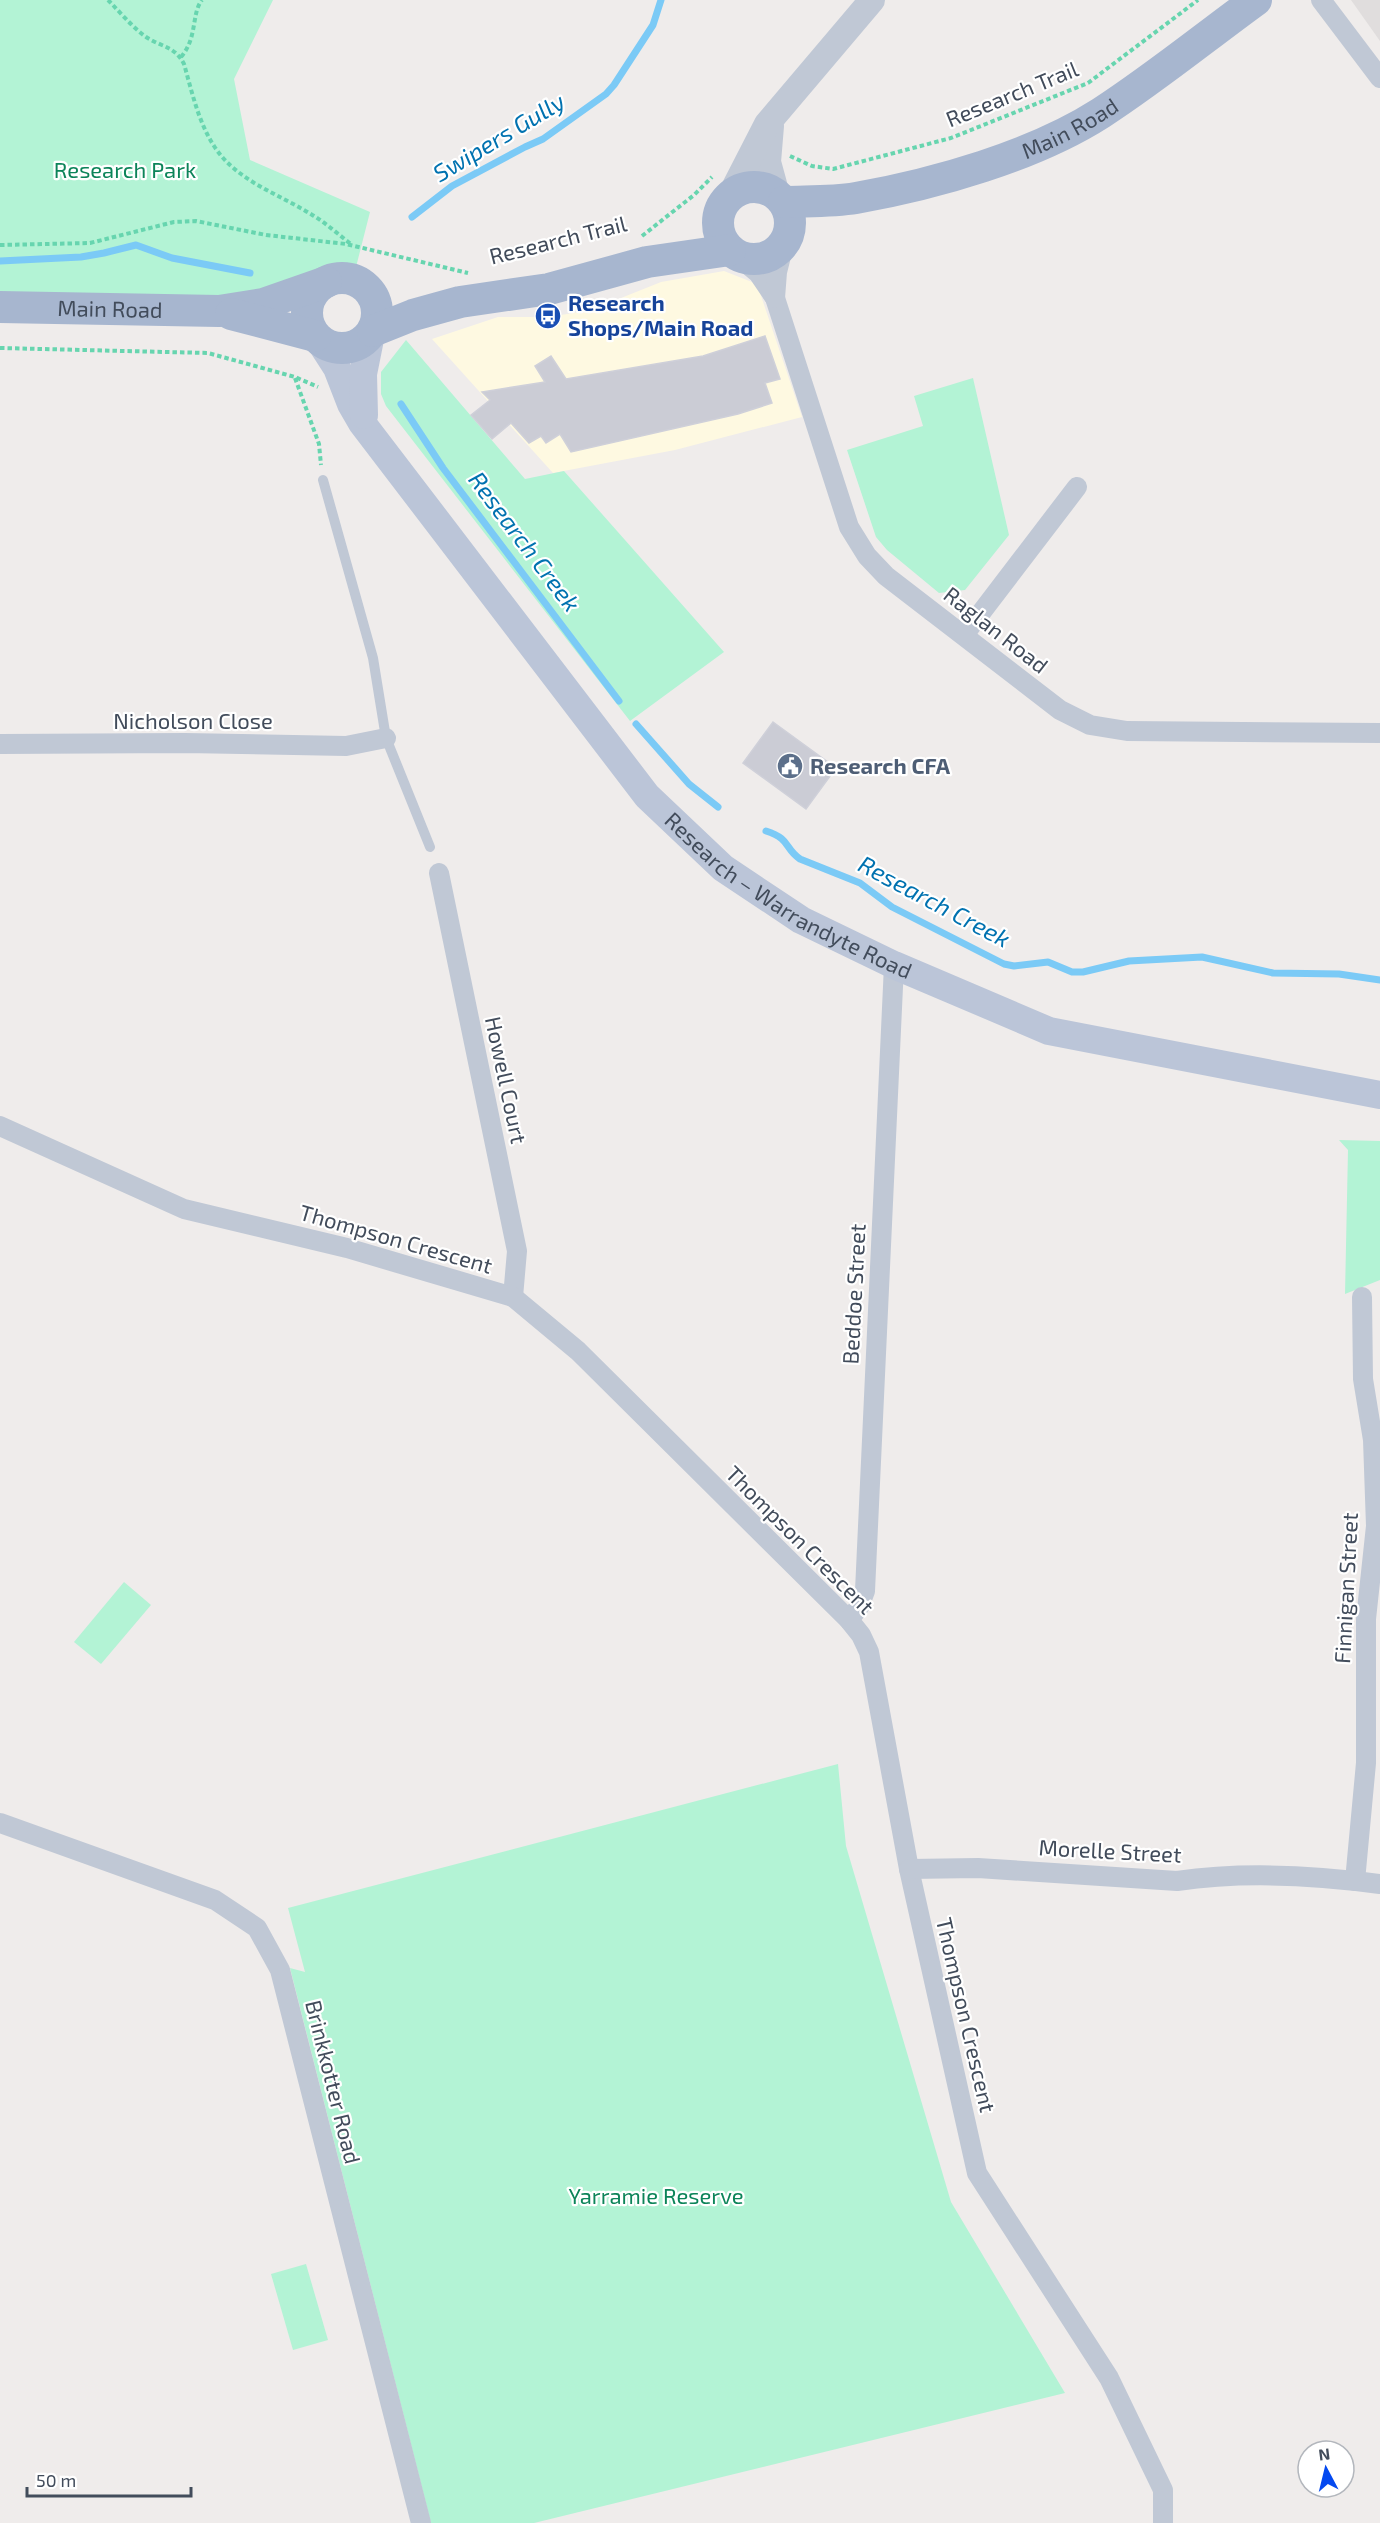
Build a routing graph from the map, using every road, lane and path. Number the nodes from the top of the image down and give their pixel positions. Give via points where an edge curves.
1 (108, 0) edge
2 (202, 0) edge
3 (872, 0) edge
4 (1198, 0) edge
5 (1256, 0) edge
6 (1321, 0) edge
7 (181, 58) junction
8 (1380, 78) edge
9 (776, 114) junction
10 (767, 151) junction
11 (722, 192) junction
12 (857, 198) junction
13 (780, 199) junction
14 (786, 239) junction
15 (0, 245) edge
16 (353, 245) junction
17 (644, 249) junction
18 (733, 252) junction
19 (326, 282) junction
20 (362, 284) junction
21 (466, 288) junction
22 (775, 298) junction
23 (0, 307) edge
24 (219, 311) junction
25 (372, 332) junction
26 (317, 338) junction
27 (0, 348) edge
28 (295, 377) junction
29 (324, 389) dead end
30 (369, 432) junction
31 (323, 480) joint
32 (1077, 487) dead end
33 (964, 634) junction
34 (1380, 733) edge
35 (386, 738) junction
36 (0, 744) edge
37 (430, 847) dead end
38 (439, 873) dead end
39 (894, 965) junction
40 (1380, 1095) edge
41 (0, 1126) edge
42 (513, 1297) junction
43 (1362, 1297) dead end
44 (849, 1620) junction
45 (0, 1823) edge
46 (909, 1869) junction
47 (1355, 1881) junction
48 (1380, 1884) edge
49 (421, 2523) edge
50 (1163, 2523) edge

1 - 7 path via 146,37 173,49
2 - 7 path via 191,42
3 - 9 street
4 - 10 path, Research Trail via 1088,83 951,138 833,169
5 - 12 main road, Main Road via 1100,113 1051,140 978,167
6 - 8 street
7 - 16 path via 204,127 222,156 249,180 314,216
9 - 10 street
9 - 11 street via 760,134 744,171
10 - 13 street
11 - 13 main road via 757,188
11 - 17 path, Research Trail via 694,195
11 - 17 main road, Main Road via 687,239
11 - 18 main road via 720,234
12 - 13 main road, Main Road
12 - 14 main road, Main Road via 822,214
13 - 14 main road via 790,223
14 - 18 main road via 767,257 745,258
14 - 22 street, Raglan Road
15 - 16 path, Research Trail via 90,243 174,222 196,221 266,235
16 - 21 path, Research Trail
17 - 18 main road, Main Road
17 - 21 main road, Main Road via 549,289
18 - 22 street, Raglan Road via 758,273
19 - 20 main road, Main Road via 344,278
19 - 24 main road, Main Road via 263,304
19 - 26 main road via 308,303 307,321
20 - 21 main road, Main Road via 409,297
20 - 25 main road via 377,305
21 - 25 main road, Main Road
22 - 33 street, Raglan Road via 849,527 867,556 886,576
23 - 24 main road, Main Road
24 - 26 main road, Main Road
25 - 26 main road, Main Road via 364,341 346,349
25 - 30 main road, Research – Warrandyte Road via 362,400
26 - 30 main road, Research – Warrandyte Road via 338,369 356,414
27 - 28 path via 208,352
28 - 29 path
28 - 31 path via 319,444
30 - 39 main road, Research – Warrandyte Road via 647,796 723,868 801,920
31 - 35 lane via 373,658
32 - 33 street
33 - 34 street, Raglan Road via 1060,710 1090,725 1127,731
35 - 36 street, Nicholson Close via 346,746
35 - 37 lane
38 - 42 street, Howell Court via 517,1251
39 - 40 main road, Research – Warrandyte Road via 1049,1031
39 - 44 street, Beddoe Street via 865,1592
41 - 42 street, Thompson Crescent via 184,1209 346,1248
42 - 44 street, Thompson Crescent via 578,1351
43 - 47 street, Finnigan Street via 1363,1379 1373,1440 1376,1526 1366,1619 1366,1763
44 - 46 street, Thompson Crescent via 869,1652
45 - 49 street, Brinkkotter Road via 215,1900 257,1928 280,1970
46 - 47 street, Morelle Street via 978,1868 1178,1881 1207,1876 1301,1875
46 - 50 street, Thompson Crescent via 977,2172 1108,2378 1163,2490
47 - 48 street, Morelle Street

